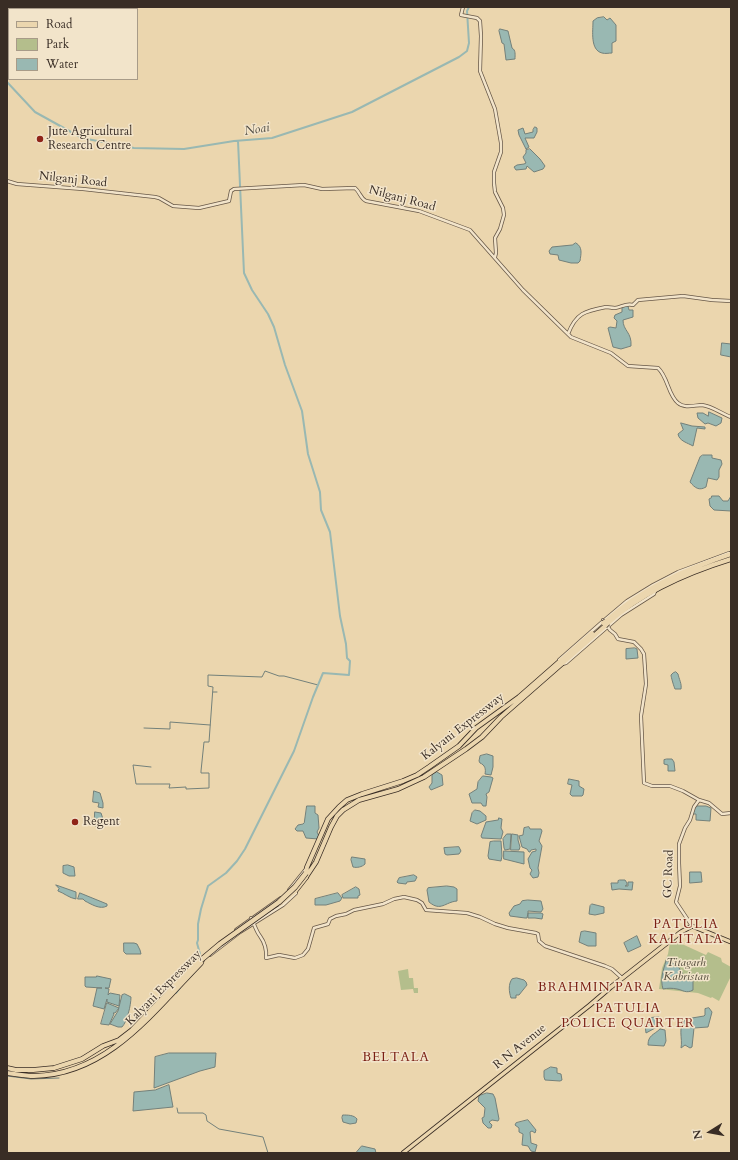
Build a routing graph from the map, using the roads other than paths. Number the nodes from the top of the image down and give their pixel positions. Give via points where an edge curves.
1 (462, 7) edge
2 (7, 181) edge
3 (495, 257) junction
4 (731, 301) edge
5 (568, 334) junction
6 (731, 418) edge
7 (731, 553) edge
8 (731, 560) edge
9 (606, 623) junction
10 (560, 662) junction
11 (700, 800) junction
12 (731, 813) edge
13 (307, 867) junction
14 (312, 869) junction
15 (306, 875) junction
16 (251, 918) junction
17 (254, 923) junction
18 (692, 926) junction
19 (731, 942) edge
20 (198, 964) junction
21 (623, 978) junction
22 (7, 1068) edge
23 (7, 1073) edge
24 (403, 1153) edge

1 - 3 street via 461,15 480,21 480,71 495,109 502,148 494,178 495,192 504,212 495,239
2 - 3 street, Nilganj Road via 155,197 173,206 199,208 229,201 231,191 237,189 304,185 322,189 355,188 366,201 419,211 470,230
3 - 5 street, Nilganj Road via 523,290
4 - 5 street via 683,296 638,300 633,305 607,307 582,313
5 - 6 street, Nilganj Road via 611,353 628,366 658,368 680,404 705,406
7 - 9 highway, Kalyani Expressway via 667,578 627,604
8 - 9 highway, Kalyani Expressway via 655,591
9 - 10 highway, Kalyani Expressway
9 - 11 street via 618,639 634,642 644,654 646,684 641,718 644,783 652,786 670,786
10 - 13 highway, Kalyani Expressway via 519,697 476,728 459,746 417,775 347,800 338,807 328,820
10 - 14 highway, Kalyani Expressway via 482,737 450,760 424,777 398,789 359,800 343,810 331,826
11 - 12 street via 709,803 722,814
11 - 18 street, GC Road via 694,807 679,844 680,886 676,902
13 - 15 highway
13 - 16 street, Kalyani Expressway via 284,896
14 - 15 highway, Kalyani Expressway
14 - 17 street, Kalyani Expressway via 283,905
15 - 20 highway, Kalyani Expressway, bridge via 286,899 220,945
16 - 17 street
16 - 20 street, Kalyani Expressway
17 - 20 street, Kalyani Expressway
17 - 21 street via 265,943 266,958 279,955 295,958 305,954 314,928 328,924 330,919 404,897 417,900 426,910 467,913 496,925 536,933 541,944 605,966
18 - 19 main road
18 - 21 main road, R N Avenue via 672,938
20 - 22 highway via 119,1040 82,1059 54,1068
20 - 23 highway, Kalyani Expressway via 128,1039 100,1057 57,1074 33,1076
21 - 24 main road, R N Avenue

